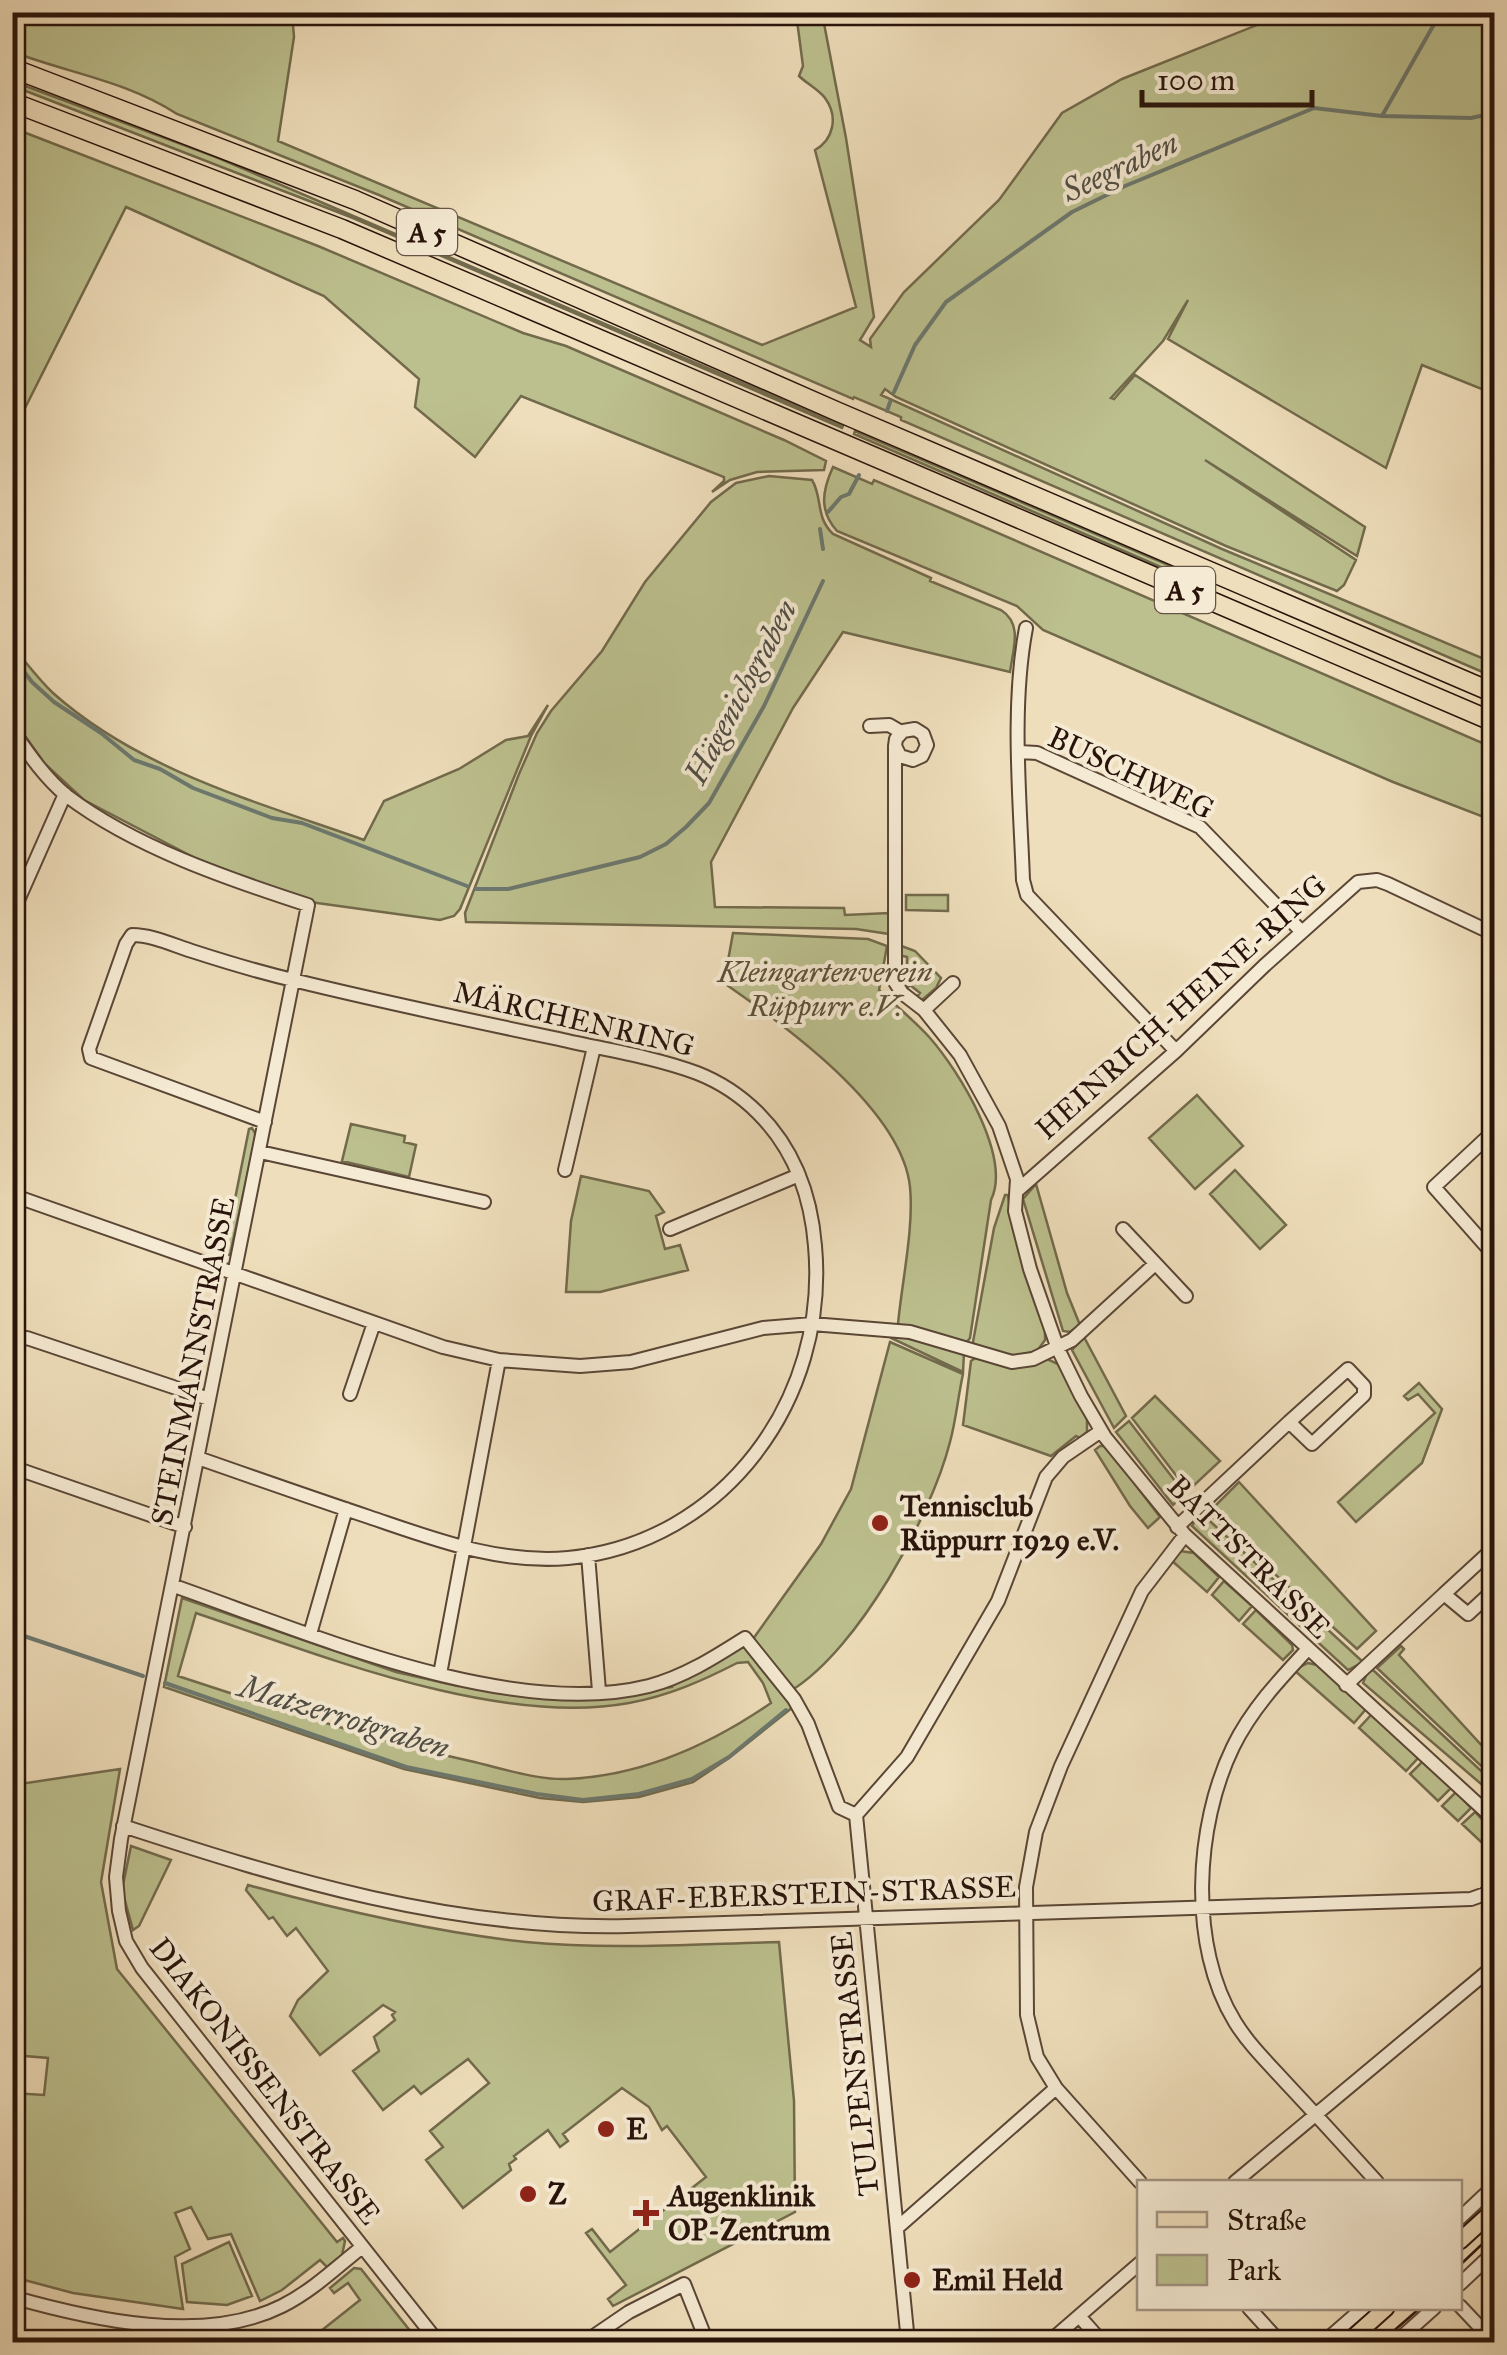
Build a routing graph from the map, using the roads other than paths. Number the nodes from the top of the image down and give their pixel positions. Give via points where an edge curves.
1 (12, 68) edge
2 (12, 102) edge
3 (1026, 628) dead end
4 (1494, 692) edge
5 (1494, 722) edge
6 (870, 726) dead end
7 (12, 730) edge
8 (901, 732) junction
9 (895, 746) junction
10 (1020, 752) junction
11 (65, 794) junction
12 (19, 898) dead end
13 (1301, 931) junction
14 (1494, 934) edge
15 (293, 980) junction
16 (953, 982) dead end
17 (924, 1010) junction
18 (594, 1047) junction
19 (1176, 1051) junction
20 (266, 1122) junction
21 (1494, 1131) edge
22 (260, 1152) junction
23 (565, 1170) dead end
24 (799, 1175) junction
25 (1018, 1190) junction
26 (12, 1195) edge
27 (484, 1202) dead end
28 (670, 1229) dead end
29 (1123, 1229) dead end
30 (1494, 1254) edge
31 (1156, 1264) junction
32 (235, 1276) junction
33 (1186, 1296) dead end
34 (374, 1323) junction
35 (812, 1324) junction
36 (12, 1350) edge
37 (1058, 1350) junction
38 (499, 1360) junction
39 (350, 1394) dead end
40 (209, 1399) junction
41 (1290, 1422) junction
42 (1101, 1432) junction
43 (198, 1458) junction
44 (12, 1467) edge
45 (346, 1509) junction
46 (185, 1526) junction
47 (1181, 1531) junction
48 (464, 1548) junction
49 (1494, 1548) edge
50 (588, 1555) junction
51 (174, 1586) junction
52 (1494, 1590) edge
53 (1444, 1594) junction
54 (310, 1634) junction
55 (1307, 1650) junction
56 (440, 1674) junction
57 (1346, 1685) junction
58 (599, 1692) junction
59 (856, 1815) junction
60 (1494, 1819) edge
61 (123, 1826) junction
62 (1492, 1894) edge
63 (1204, 1908) junction
64 (1024, 1912) junction
65 (866, 1919) junction
66 (1494, 1966) edge
67 (1056, 2088) junction
68 (1316, 2115) junction
69 (1138, 2180) edge
70 (1237, 2180) edge
71 (1375, 2180) edge
72 (1494, 2186) edge
73 (1494, 2210) edge
74 (1462, 2216) edge
75 (896, 2228) junction
76 (1462, 2239) edge
77 (362, 2246) junction
78 (1494, 2252) edge
79 (1137, 2267) edge
80 (1462, 2282) edge
81 (12, 2297) edge
82 (1462, 2308) edge
83 (1251, 2310) edge
84 (1361, 2310) edge
85 (1384, 2310) edge
86 (1432, 2310) edge
87 (1079, 2316) junction
88 (438, 2342) edge
89 (585, 2342) edge
90 (707, 2342) edge
91 (908, 2342) edge
92 (1049, 2342) edge
93 (1102, 2342) edge
94 (1280, 2342) edge
95 (1324, 2342) edge
96 (1348, 2342) edge
97 (1396, 2342) edge
98 (1494, 2342) edge

1 - 4 highway, A 5 via 355,200
2 - 5 highway, A 5 via 342,229
3 - 10 street
6 - 8 street
7 - 11 street
8 - 9 street
8 - 9 street via 920,731 926,750 909,760
9 - 17 street, BATTSTRASSE via 895,982
10 - 13 street, BUSCHWEG via 1037,753 1200,827
10 - 19 street via 1027,895
11 - 12 street
11 - 15 street, STEINMANNSTRASSE via 170,853 308,904
13 - 14 street, HEINRICH-HEINE-RING via 1348,888 1377,880
13 - 19 street, HEINRICH-HEINE-RING
15 - 18 street, MÄRCHENRING
15 - 20 street, STEINMANNSTRASSE
15 - 20 street, MÄRCHENRING via 132,935 89,1049 98,1063
16 - 17 street
17 - 25 street, BATTSTRASSE via 988,1100
18 - 23 street
18 - 24 street, MÄRCHENRING via 722,1085 766,1122
19 - 25 street, HEINRICH-HEINE-RING
20 - 22 street, STEINMANNSTRASSE
21 - 30 street via 1434,1187
22 - 27 street
22 - 32 street, STEINMANNSTRASSE
24 - 28 street
24 - 35 street, MÄRCHENRING via 816,1253
25 - 37 street, BATTSTRASSE via 1017,1224
26 - 32 street
29 - 31 street
31 - 33 street
31 - 37 street
32 - 34 street
32 - 40 street, STEINMANNSTRASSE
34 - 38 street
34 - 39 street
35 - 37 street via 900,1330 1012,1362
35 - 38 street via 763,1328 631,1362
35 - 50 street, MÄRCHENRING via 785,1405 738,1475 659,1535
36 - 40 street via 27,1338
37 - 42 street, BATTSTRASSE
38 - 48 street
40 - 43 street, STEINMANNSTRASSE
41 - 41 street via 1348,1369 1364,1386 1364,1395 1312,1444
41 - 47 street
42 - 47 street, BATTSTRASSE
42 - 59 street via 1046,1477 989,1616 907,1757
43 - 45 street, MÄRCHENRING
43 - 46 street, STEINMANNSTRASSE
44 - 46 street
45 - 48 street, MÄRCHENRING
45 - 54 street
46 - 51 street, STEINMANNSTRASSE
47 - 55 street, BATTSTRASSE
47 - 64 street via 1137,1601 1061,1766 1033,1844
48 - 50 street, MÄRCHENRING via 525,1558
48 - 56 street
49 - 53 street
50 - 58 street
51 - 54 street
51 - 61 street, STEINMANNSTRASSE
52 - 53 street via 1468,1614
53 - 57 street
54 - 56 street
55 - 57 street, BATTSTRASSE
55 - 63 street via 1264,1696 1226,1764 1207,1832
56 - 58 street via 532,1690
57 - 60 street, BATTSTRASSE
58 - 59 street via 681,1675 744,1638 794,1699 839,1807
59 - 65 street, TULPENSTRASSE
61 - 65 street, GRAF-EBERSTEIN-STRASSE via 306,1883 514,1923
61 - 77 street, DIAKONISSENSTRASSE via 116,1895 135,1958
62 - 63 street, GRAF-EBERSTEIN-STRASSE
63 - 64 street, GRAF-EBERSTEIN-STRASSE
63 - 68 street via 1208,1954 1225,2005
64 - 65 street, GRAF-EBERSTEIN-STRASSE
64 - 67 street via 1029,2032
65 - 75 street, TULPENSTRASSE
66 - 68 street
67 - 69 street
67 - 75 street
68 - 70 street
68 - 71 street
72 - 74 street
73 - 76 main road
75 - 91 street, TULPENSTRASSE
77 - 81 street via 299,2297 229,2324 112,2318
77 - 88 street, DIAKONISSENSTRASSE
78 - 80 street
79 - 87 street
82 - 98 street
83 - 94 street
84 - 95 street
85 - 96 main road
86 - 97 street
87 - 92 street
87 - 93 street
89 - 90 street via 684,2284

